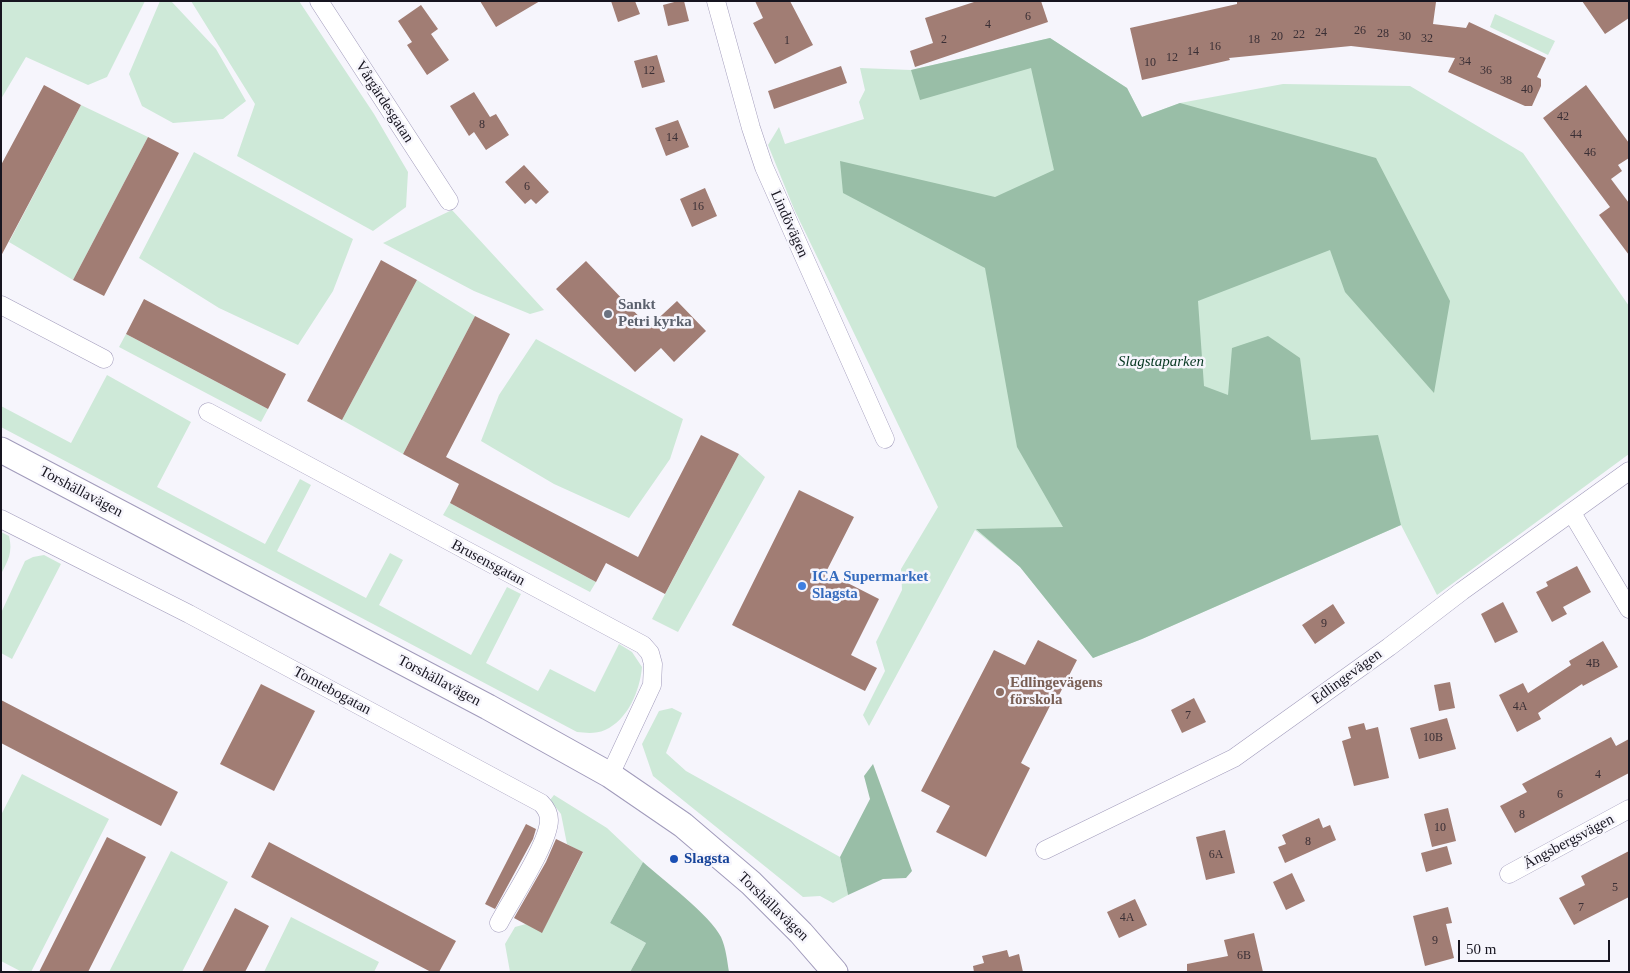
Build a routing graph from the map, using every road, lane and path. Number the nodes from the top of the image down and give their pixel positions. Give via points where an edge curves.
1 (320, 1) edge
2 (716, 1) edge
3 (449, 202) dead end
4 (1, 305) edge
5 (104, 359) dead end
6 (208, 412) dead end
7 (885, 439) dead end
8 (1, 450) edge
9 (1629, 471) edge
10 (1572, 513) junction
11 (1, 519) edge
12 (1629, 609) edge
13 (610, 775) junction
14 (1629, 809) edge
15 (1045, 850) dead end
16 (1508, 874) dead end
17 (499, 923) dead end
18 (835, 972) edge

1 - 3 street, Vårgärdesgatan
2 - 7 street, Lindövägen via 750,128 764,167
4 - 5 street
6 - 13 street, Brusensgatan via 643,645 650,652 653,664 652,685
8 - 13 main road, Torshällavägen via 488,706
9 - 10 street, Edlingevägen
10 - 12 street
10 - 15 street, Edlingevägen via 1234,758
11 - 17 street, Tomtebogatan via 189,614 541,803 547,809 549,819 545,839
13 - 18 main road, Torshällavägen via 683,825 751,883 801,932
14 - 16 street, Ängsbergsvägen

